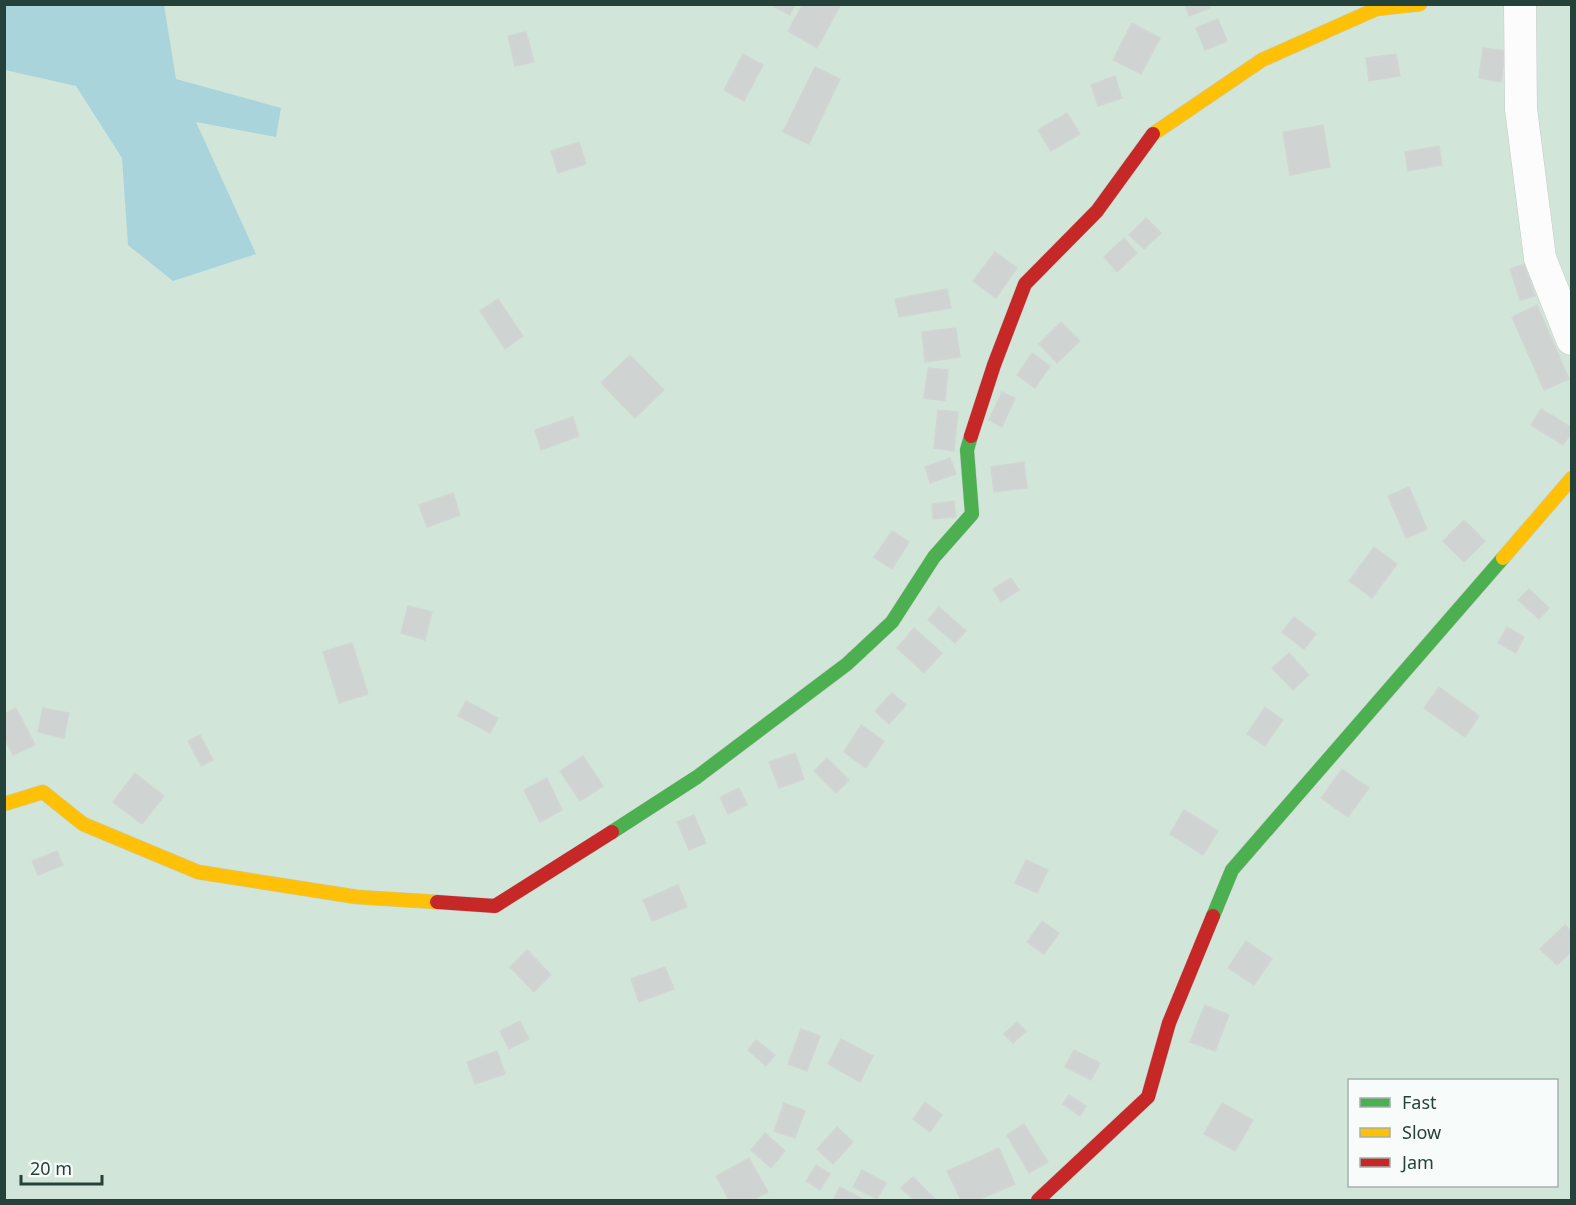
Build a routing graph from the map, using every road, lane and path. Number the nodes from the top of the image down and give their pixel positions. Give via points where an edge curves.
1 (1420, 4) edge
2 (1520, 4) edge
3 (1572, 339) edge
4 (1572, 477) edge
5 (4, 804) edge
6 (1038, 1200) edge

1 - 5 street via 1376,9 1262,60 1155,131 1096,211 1025,284 993,364 967,450 972,514 934,557 892,622 848,664 697,777 495,906 357,897 198,872 83,824 43,792
2 - 3 street via 1521,109 1540,258
4 - 6 street via 1232,870 1169,1023 1148,1097

